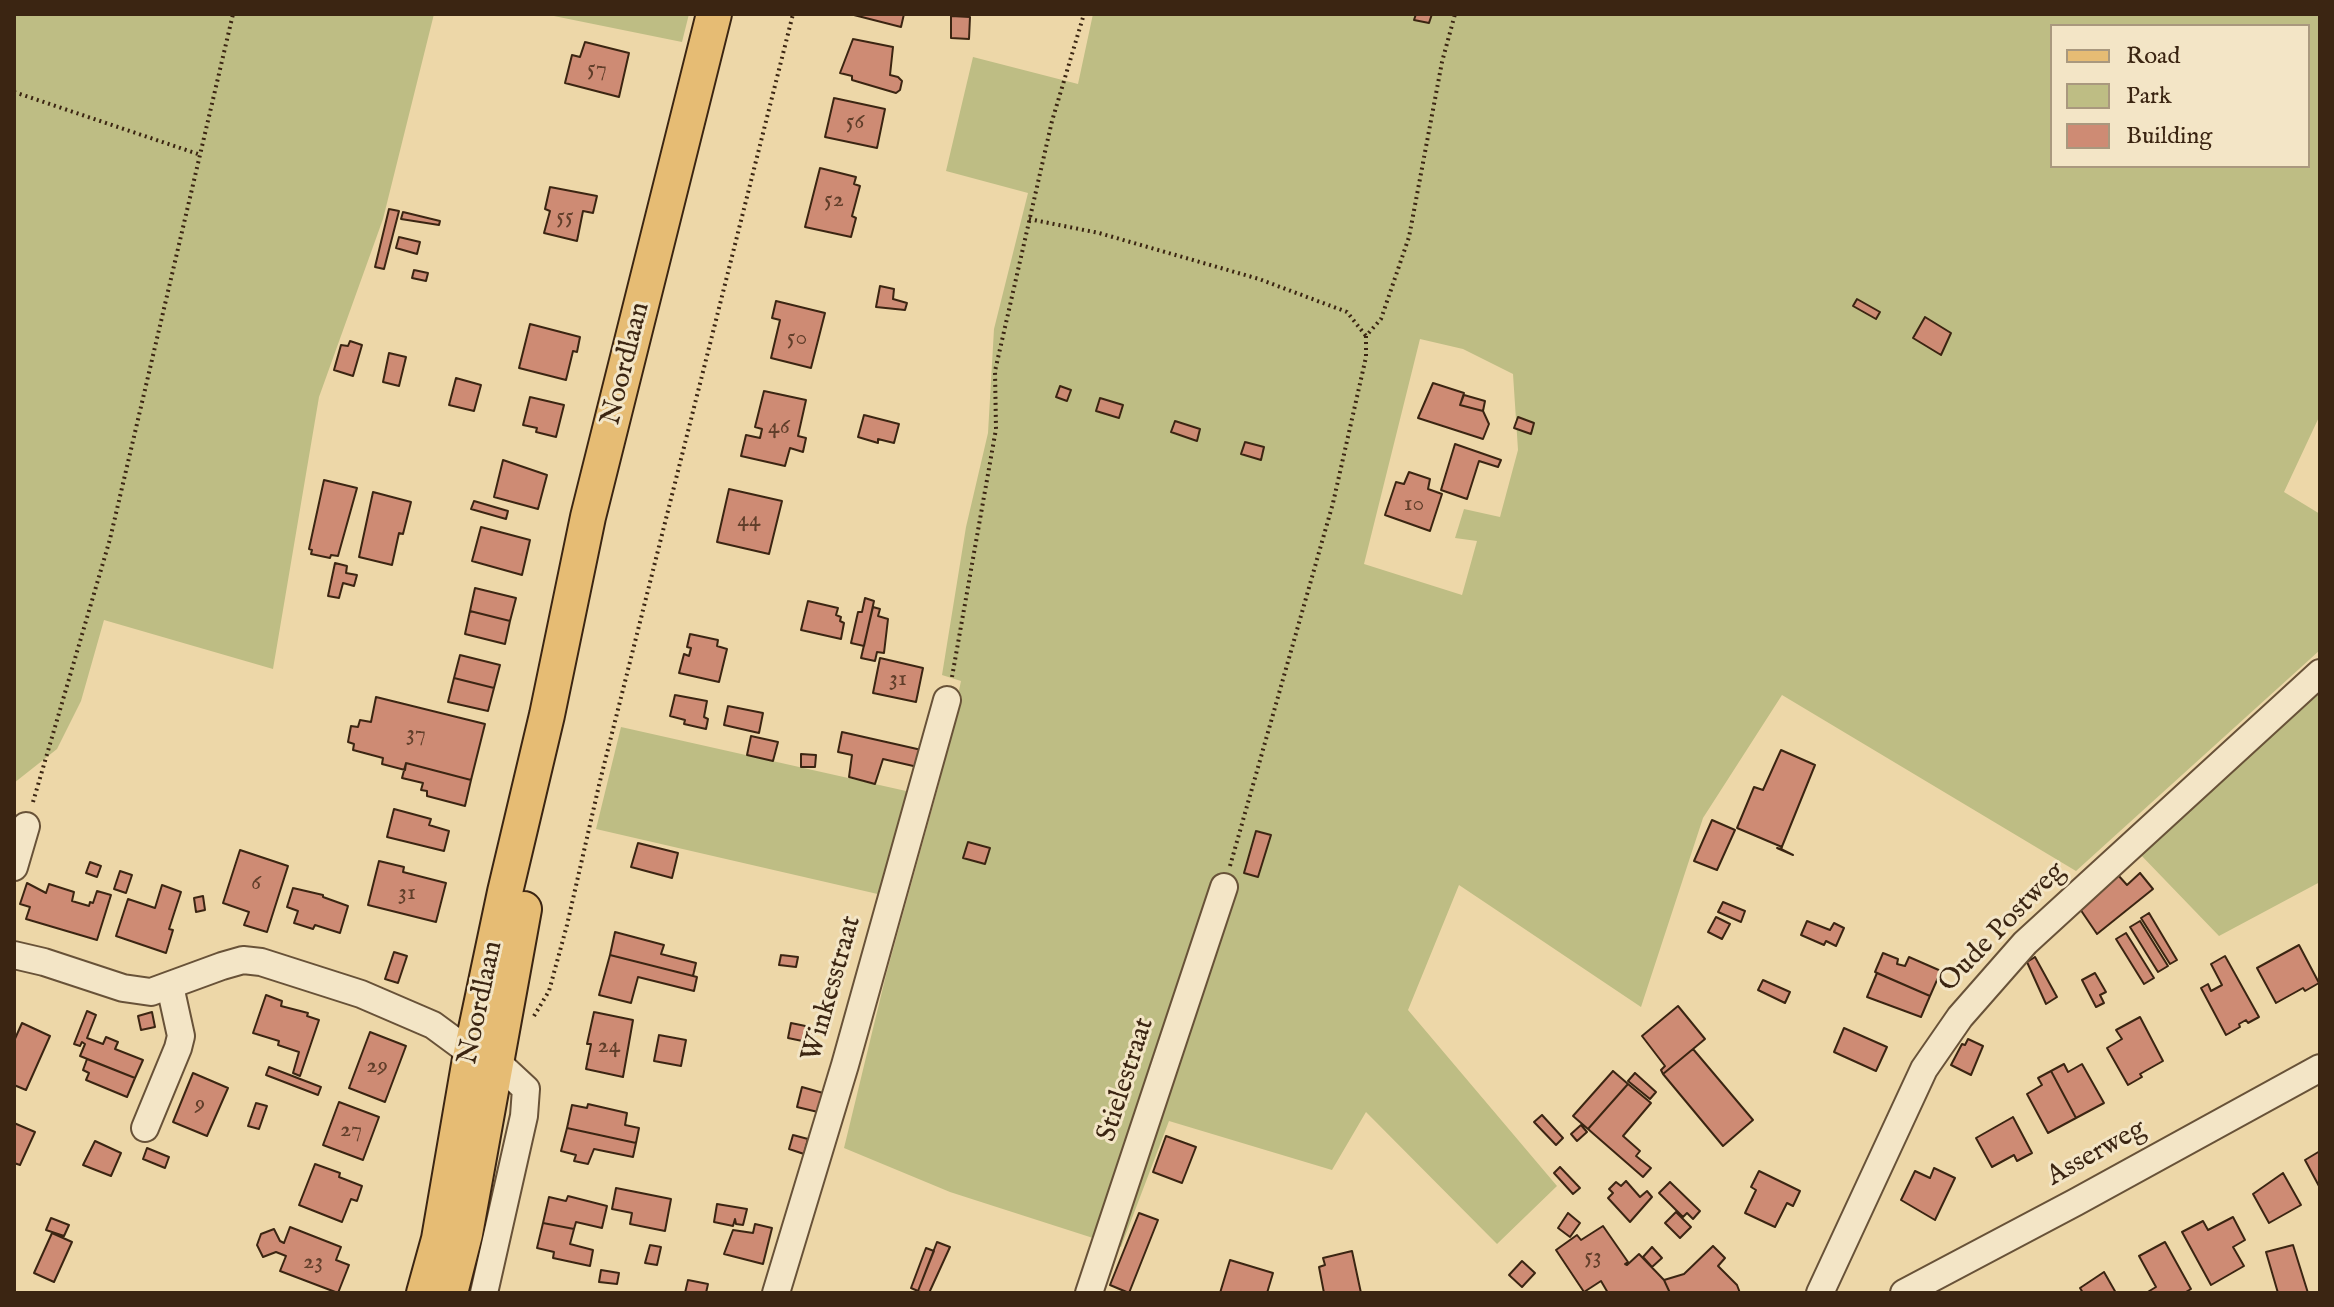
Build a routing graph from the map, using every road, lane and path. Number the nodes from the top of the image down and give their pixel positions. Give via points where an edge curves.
1 (233, 14) edge
2 (714, 14) edge
3 (793, 14) edge
4 (1084, 14) edge
5 (1455, 14) edge
6 (14, 92) edge
7 (201, 155) junction
8 (1029, 219) junction
9 (1366, 336) junction
10 (2320, 673) edge
11 (947, 700) joint
12 (26, 826) joint
13 (14, 867) edge
14 (1224, 887) joint
15 (14, 955) edge
16 (170, 986) junction
17 (530, 1024) dead end
18 (484, 1058) junction
19 (2320, 1068) edge
20 (145, 1128) dead end
21 (424, 1293) edge
22 (450, 1293) edge
23 (484, 1293) edge
24 (776, 1293) edge
25 (1089, 1293) edge
26 (1820, 1293) edge
27 (1904, 1293) edge

1 - 7 path
2 - 18 main road, Noordlaan via 588,517 505,892
3 - 17 path via 567,925 549,991
4 - 8 path
5 - 9 path via 1409,237 1381,319
6 - 7 path
7 - 12 path via 110,539
8 - 9 path via 1099,233 1259,279 1347,312
8 - 11 path via 995,371 996,429
9 - 14 path via 1366,357 1333,503
10 - 26 street, Oude Postweg via 2025,943 1960,1017 1924,1069
11 - 24 street, Winkesstraat
12 - 13 street
14 - 25 street, Stielestraat
15 - 16 street via 123,988 151,992
16 - 18 street via 243,960 261,962 361,994 433,1025
16 - 20 street via 181,1036
18 - 21 main road, Noordlaan
18 - 22 main road, Noordlaan via 465,1234
18 - 23 street, Noordlaan via 526,1089
19 - 27 street, Asserweg

